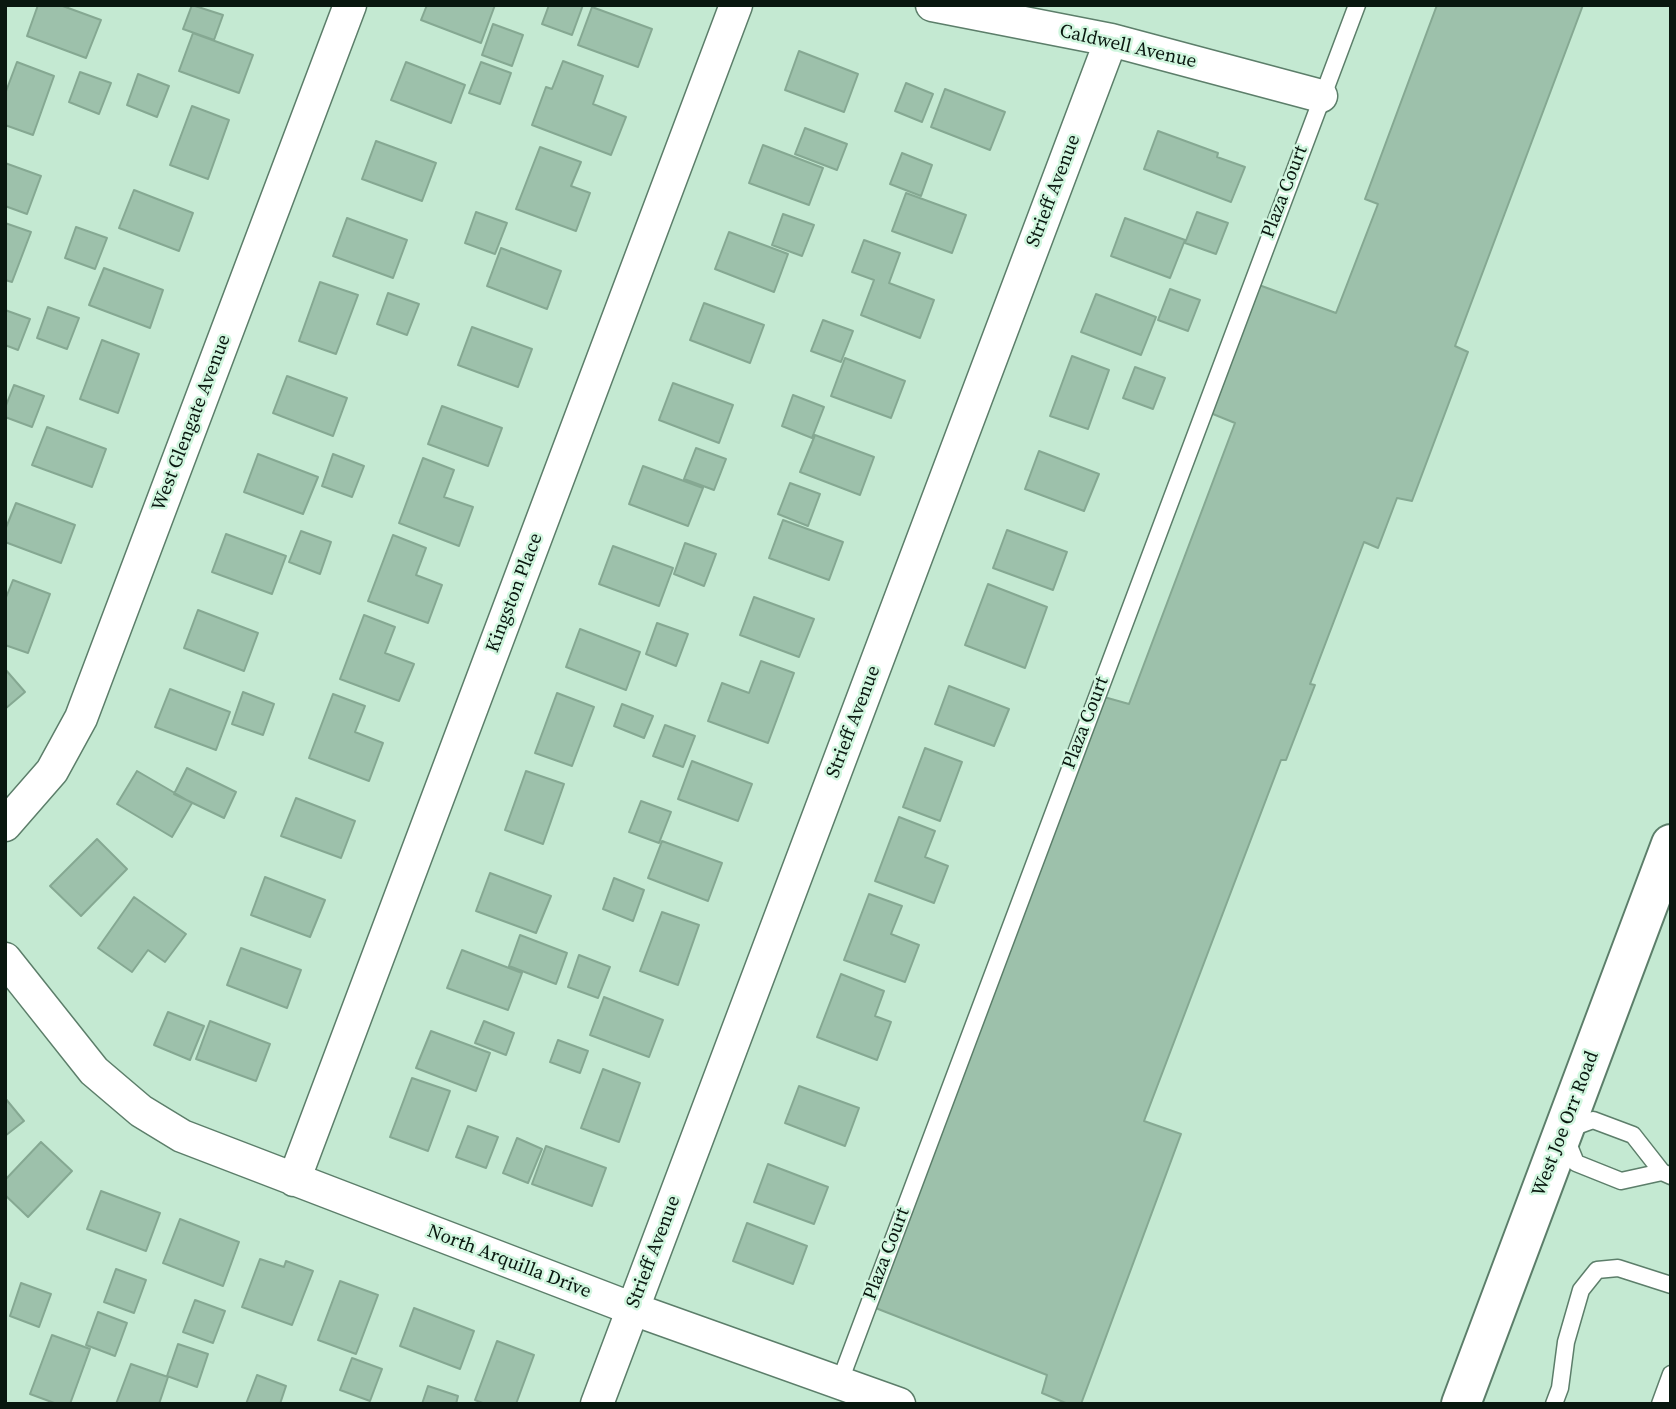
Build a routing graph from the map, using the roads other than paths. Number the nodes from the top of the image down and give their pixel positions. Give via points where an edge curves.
1 (350, 5) edge
2 (736, 5) edge
3 (932, 5) edge
4 (1357, 5) edge
5 (1111, 40) junction
6 (1321, 96) junction
7 (5, 825) edge
8 (1671, 844) edge
9 (5, 959) edge
10 (1563, 1131) junction
11 (1666, 1174) edge
12 (294, 1180) junction
13 (1671, 1285) edge
14 (633, 1309) junction
15 (1671, 1374) edge
16 (839, 1381) junction
17 (880, 1400) edge
18 (597, 1404) edge
19 (1461, 1404) edge
20 (1554, 1404) edge
21 (1660, 1404) edge

1 - 7 street, West Glengate Avenue via 81,718 52,771
2 - 12 street, Kingston Place
3 - 5 street, Caldwell Avenue
4 - 6 lane, Plaza Court
5 - 6 street, Caldwell Avenue
5 - 14 street, Strieff Avenue
6 - 16 lane, Plaza Court
8 - 10 street, West Joe Orr Road
9 - 12 street, North Arquilla Drive via 94,1071 141,1111 182,1136
10 - 11 lane via 1593,1120 1633,1135
10 - 11 lane via 1576,1163 1621,1181
10 - 19 street, West Joe Orr Road
12 - 14 street, North Arquilla Drive
13 - 20 lane via 1618,1268 1597,1270 1581,1290
14 - 16 street, North Arquilla Drive
14 - 18 street, Strieff Avenue
15 - 21 lane
16 - 17 street

